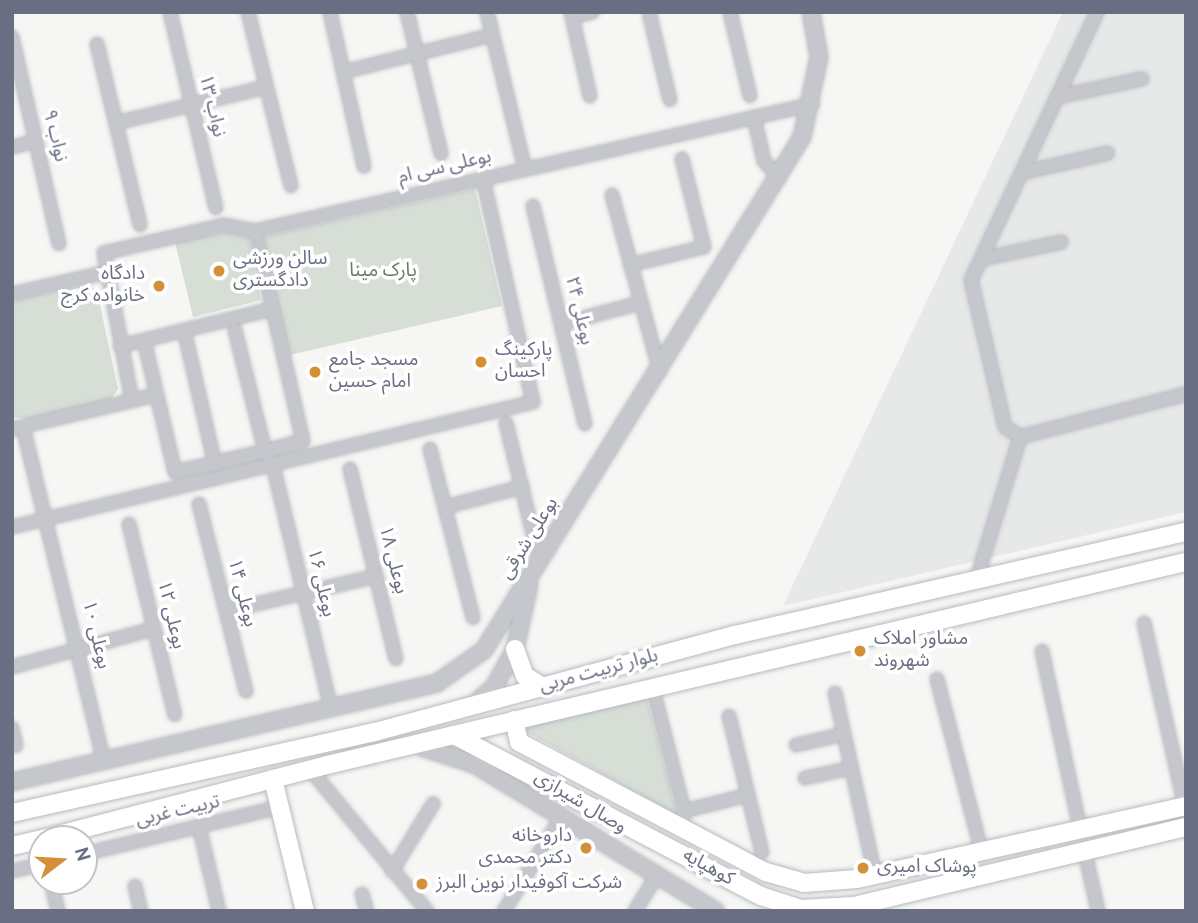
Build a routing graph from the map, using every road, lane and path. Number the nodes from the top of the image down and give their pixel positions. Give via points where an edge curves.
1 (170, 12) edge
2 (248, 12) edge
3 (330, 12) edge
4 (407, 12) edge
5 (487, 12) edge
6 (592, 12) edge
7 (649, 12) edge
8 (730, 12) edge
9 (811, 12) edge
10 (1097, 12) edge
11 (572, 15) edge
12 (493, 35) junction
13 (12, 37) edge
14 (97, 44) dead end
15 (417, 54) junction
16 (343, 72) junction
17 (1142, 79) dead end
18 (266, 87) junction
19 (590, 96) dead end
20 (750, 96) dead end
21 (1057, 97) junction
22 (670, 100) dead end
23 (813, 104) junction
24 (191, 105) junction
25 (754, 117) junction
26 (116, 123) junction
27 (36, 141) junction
28 (12, 147) edge
29 (1108, 153) dead end
30 (441, 154) dead end
31 (682, 159) dead end
32 (364, 166) dead end
33 (525, 169) junction
34 (1021, 173) junction
35 (780, 178) junction
36 (483, 179) junction
37 (291, 186) dead end
38 (612, 195) dead end
39 (533, 206) dead end
40 (216, 208) dead end
41 (140, 225) dead end
42 (256, 230) junction
43 (1061, 242) dead end
44 (59, 244) dead end
45 (982, 259) junction
46 (630, 265) junction
47 (103, 272) junction
48 (12, 294) edge
49 (640, 303) junction
50 (272, 309) junction
51 (561, 324) junction
52 (184, 330) junction
53 (236, 330) dead end
54 (144, 340) junction
55 (120, 346) junction
56 (660, 372) junction
57 (1186, 394) edge
58 (156, 395) junction
59 (132, 400) junction
60 (506, 423) dead end
61 (586, 424) dead end
62 (18, 428) edge
63 (1020, 437) junction
64 (430, 449) dead end
65 (265, 451) junction
66 (215, 464) junction
67 (272, 465) junction
68 (350, 469) dead end
69 (522, 487) junction
70 (199, 504) dead end
71 (445, 507) junction
72 (48, 519) junction
73 (129, 524) dead end
74 (12, 527) edge
75 (1186, 532) edge
76 (540, 562) junction
77 (1186, 562) edge
78 (376, 576) junction
79 (977, 578) junction
80 (530, 579) junction
81 (303, 593) junction
82 (226, 611) junction
83 (473, 618) dead end
84 (1144, 623) dead end
85 (153, 629) junction
86 (735, 635) junction
87 (79, 648) junction
88 (515, 649) junction
89 (1042, 651) dead end
90 (396, 660) dead end
91 (746, 666) junction
92 (12, 667) edge
93 (937, 679) dead end
94 (544, 688) junction
95 (246, 691) dead end
96 (835, 693) dead end
97 (656, 701) dead end
98 (470, 707) junction
99 (331, 709) junction
100 (175, 715) dead end
101 (729, 716) dead end
102 (514, 720) junction
103 (12, 728) edge
104 (844, 734) junction
105 (454, 735) junction
106 (519, 742) junction
107 (796, 744) dead end
108 (415, 745) junction
109 (16, 746) dead end
110 (488, 752) junction
111 (104, 761) junction
112 (851, 768) junction
113 (310, 769) junction
114 (805, 778) dead end
115 (273, 779) junction
116 (12, 782) edge
117 (748, 795) junction
118 (85, 796) junction
119 (433, 804) dead end
120 (1186, 806) edge
121 (280, 807) junction
122 (12, 813) edge
123 (654, 815) junction
124 (562, 816) junction
125 (682, 820) junction
126 (69, 825) edge
127 (98, 826) edge
128 (200, 827) junction
129 (1186, 827) edge
130 (1080, 829) junction
131 (636, 830) junction
132 (655, 839) junction
133 (98, 851) edge
134 (762, 852) dead end
135 (1085, 852) junction
136 (982, 853) junction
137 (393, 871) junction
138 (657, 875) junction
139 (876, 875) junction
140 (135, 886) dead end
141 (362, 894) dead end
142 (706, 908) edge
143 (825, 910) edge
144 (141, 911) edge
145 (219, 911) edge
146 (305, 911) edge
147 (367, 911) edge
148 (427, 911) edge
149 (504, 911) edge
150 (635, 911) edge
151 (1098, 911) edge

1 - 24 street, نواب ۱۳
2 - 18 street
3 - 16 street
4 - 15 street
5 - 12 street
6 - 11 street
7 - 22 street
8 - 20 street
9 - 23 street, بوعلی شرقی via 819,57
10 - 21 street
11 - 19 street
12 - 15 street
12 - 33 street
13 - 27 street, نواب ۹
14 - 26 street
15 - 16 street
15 - 30 street
16 - 32 street
17 - 21 street
18 - 24 street
18 - 37 street
21 - 34 street
23 - 25 street, بوعلی سی ام
23 - 35 street, بوعلی شرقی
24 - 26 street
24 - 40 street, نواب ۱۳
25 - 33 street, بوعلی سی ام
25 - 35 street via 765,161
26 - 41 street
27 - 28 street
27 - 44 street, نواب ۹
29 - 34 street
31 - 46 street via 704,247
33 - 36 street, بوعلی سی ام
34 - 45 street
35 - 56 street, بوعلی شرقی
36 - 42 street, بوعلی سی ام
36 - 67 street via 533,402
38 - 46 street
39 - 51 street, بوعلی ۲۴
42 - 47 street, بوعلی سی ام via 224,225 104,253
42 - 50 street
43 - 45 street
45 - 63 street via 971,280 1005,427
46 - 49 street
47 - 48 street
47 - 55 street
49 - 51 street
49 - 56 street
50 - 52 street
50 - 65 street via 303,441
51 - 61 street, بوعلی ۲۴
52 - 54 street
52 - 66 street
53 - 65 street, بوعلی ۱۶
54 - 55 street
54 - 58 street
55 - 59 street
56 - 76 street, بوعلی شرقی
57 - 63 street
58 - 59 street
58 - 66 street via 175,472
59 - 62 street
60 - 69 street
62 - 72 street, بوعلی ۱۰
63 - 79 street
64 - 71 street
65 - 66 street
65 - 67 street, بوعلی ۱۶
67 - 72 street
67 - 81 street, بوعلی ۱۶
68 - 78 street, بوعلی ۱۸
69 - 71 street
69 - 76 street
70 - 82 street, بوعلی ۱۴
71 - 83 street
72 - 74 street
72 - 87 street, بوعلی ۱۰
73 - 85 street, بوعلی ۱۲
75 - 79 main road, بلوار تربیت مربی
76 - 80 street, بوعلی شرقی
77 - 91 main road, بلوار تربیت مربی
78 - 81 street
78 - 90 street, بوعلی ۱۸
79 - 86 main road, بلوار تربیت مربی
80 - 88 street
80 - 99 street, بوعلی شرقی via 484,650 462,671
81 - 82 street
81 - 99 street, بوعلی ۱۶
82 - 95 street, بوعلی ۱۴
84 - 120 street
85 - 87 street
85 - 100 street, بوعلی ۱۲
86 - 91 main road via 752,648
86 - 94 main road, بلوار تربیت مربی
87 - 92 street
87 - 111 street, بوعلی ۱۰
88 - 94 main road via 525,676
88 - 98 street via 494,687
89 - 130 street
91 - 102 main road, بلوار تربیت مربی
93 - 136 street
94 - 98 main road, بلوار تربیت مربی
96 - 104 street
97 - 125 street
98 - 118 main road, بلوار تربیت مربی
99 - 111 street, بوعلی شرقی
101 - 117 street
102 - 105 main road, بلوار تربیت مربی
102 - 106 main road
103 - 109 street
104 - 107 street
104 - 112 street
105 - 108 main road, بلوار تربیت مربی
105 - 110 main road, کوهپایه
106 - 110 main road, کوهپایه via 493,732 486,736
106 - 123 main road, کوهپایه
108 - 113 main road, بلوار تربیت مربی
108 - 124 street, وصال شیرازی via 474,764
110 - 131 main road, کوهپایه
111 - 116 street, بوعلی شرقی
112 - 114 street
112 - 139 street
113 - 115 main road, بلوار تربیت مربی
113 - 137 street
115 - 121 main road
115 - 127 main road, بلوار تربیت مربی
117 - 125 street
117 - 134 street
118 - 122 main road, بلوار تربیت مربی
118 - 126 main road via 64,807 60,818
119 - 137 street
120 - 130 main road, کوهپایه
121 - 128 street, تربیت غربی
121 - 146 main road
123 - 125 main road, کوهپایه
123 - 131 main road
123 - 132 main road
124 - 138 street, وصال شیرازی
124 - 149 street
125 - 139 main road, کوهپایه via 785,879 829,883
128 - 133 street, تربیت غربی
128 - 145 street
129 - 135 main road, کوهپایه
130 - 135 main road
130 - 136 main road, کوهپایه
131 - 132 main road, کوهپایه
132 - 143 main road, کوهپایه via 780,905
135 - 143 main road, کوهپایه
135 - 151 street
136 - 139 main road, کوهپایه
137 - 148 street
138 - 142 street, وصال شیرازی
138 - 150 street
140 - 144 street
141 - 147 street

